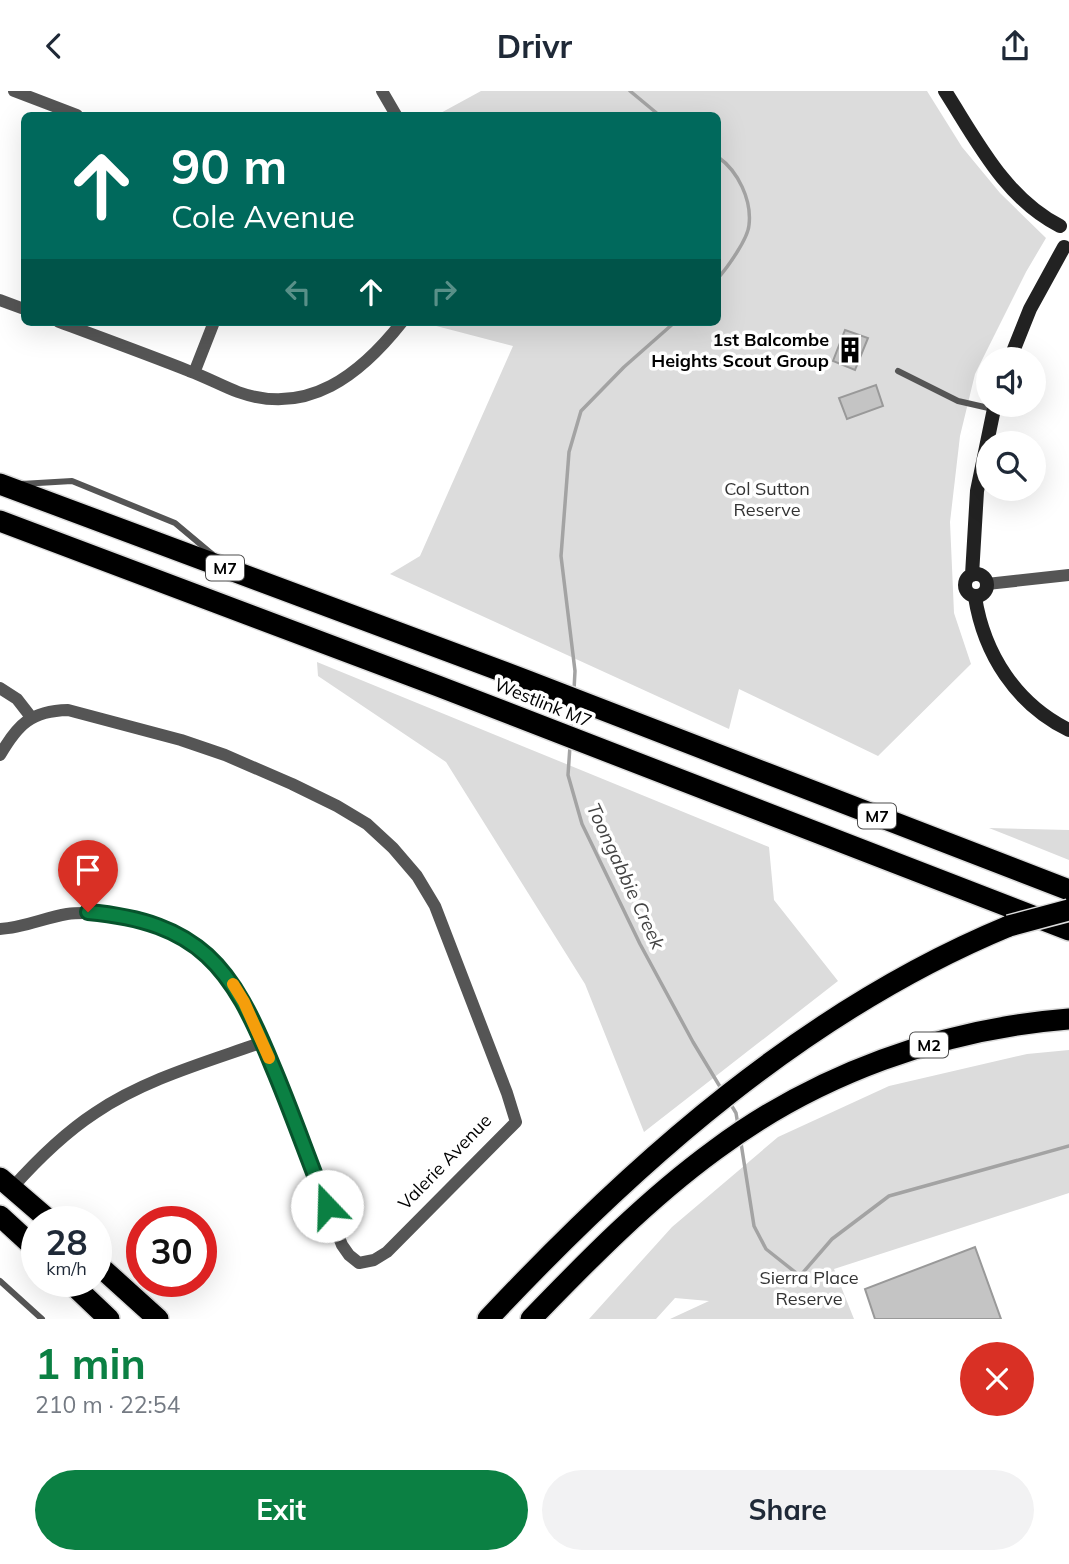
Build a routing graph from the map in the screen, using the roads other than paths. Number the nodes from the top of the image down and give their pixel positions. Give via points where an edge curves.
1 (14, 91) edge
2 (382, 91) edge
3 (945, 91) edge
4 (69, 112) edge
5 (394, 112) edge
6 (1065, 224) edge
7 (1067, 247) edge
8 (0, 300) edge
9 (21, 308) edge
10 (70, 326) edge
11 (212, 326) edge
12 (399, 326) edge
13 (1015, 347) edge
14 (898, 371) dead end
15 (194, 373) junction
16 (976, 404) edge
17 (992, 417) edge
18 (1, 485) edge
19 (0, 521) edge
20 (972, 575) junction
21 (1069, 575) edge
22 (987, 584) junction
23 (975, 597) junction
24 (0, 688) edge
25 (31, 717) junction
26 (1069, 730) edge
27 (0, 755) edge
28 (1069, 890) edge
29 (1069, 910) edge
30 (0, 929) edge
31 (1069, 930) edge
32 (1069, 1019) edge
33 (263, 1042) junction
34 (4, 1190) edge
35 (28, 1206) edge
36 (0, 1216) edge
37 (21, 1235) edge
38 (112, 1277) edge
39 (0, 1281) edge
40 (86, 1297) edge
41 (42, 1319) edge
42 (109, 1319) edge
43 (158, 1319) edge
44 (488, 1319) edge
45 (531, 1319) edge

1 - 4 street
2 - 5 street
3 - 6 street via 1005,181 1041,216
6 - 7 street via 1056,237
7 - 13 street via 1030,309
8 - 9 street
10 - 15 street
11 - 15 street
12 - 15 street via 327,395 267,399 239,393
14 - 16 lane via 958,401
17 - 20 street via 977,491
18 - 28 highway, Westlink M7 / M7
19 - 31 highway, Westlink M7 / M7
20 - 22 street via 981,575
20 - 23 street via 964,586
21 - 22 street
22 - 23 street via 983,594
23 - 26 street via 986,643 1003,674 1037,709
24 - 25 street via 17,699
25 - 27 street
25 - 33 street, Valerie Avenue via 68,710 181,740 292,784 367,824 417,876 435,906 516,1122 387,1252 359,1263 342,1245
29 - 44 highway, bridge via 1009,926 953,949 779,1058 674,1139 585,1220
30 - 33 street via 88,912 163,927 190,942 229,978
32 - 45 highway, M2 via 967,1034 859,1068 796,1098 687,1171
33 - 34 street via 170,1076 97,1111
34 - 35 highway
36 - 37 highway
38 - 43 highway
39 - 41 lane
40 - 42 highway

